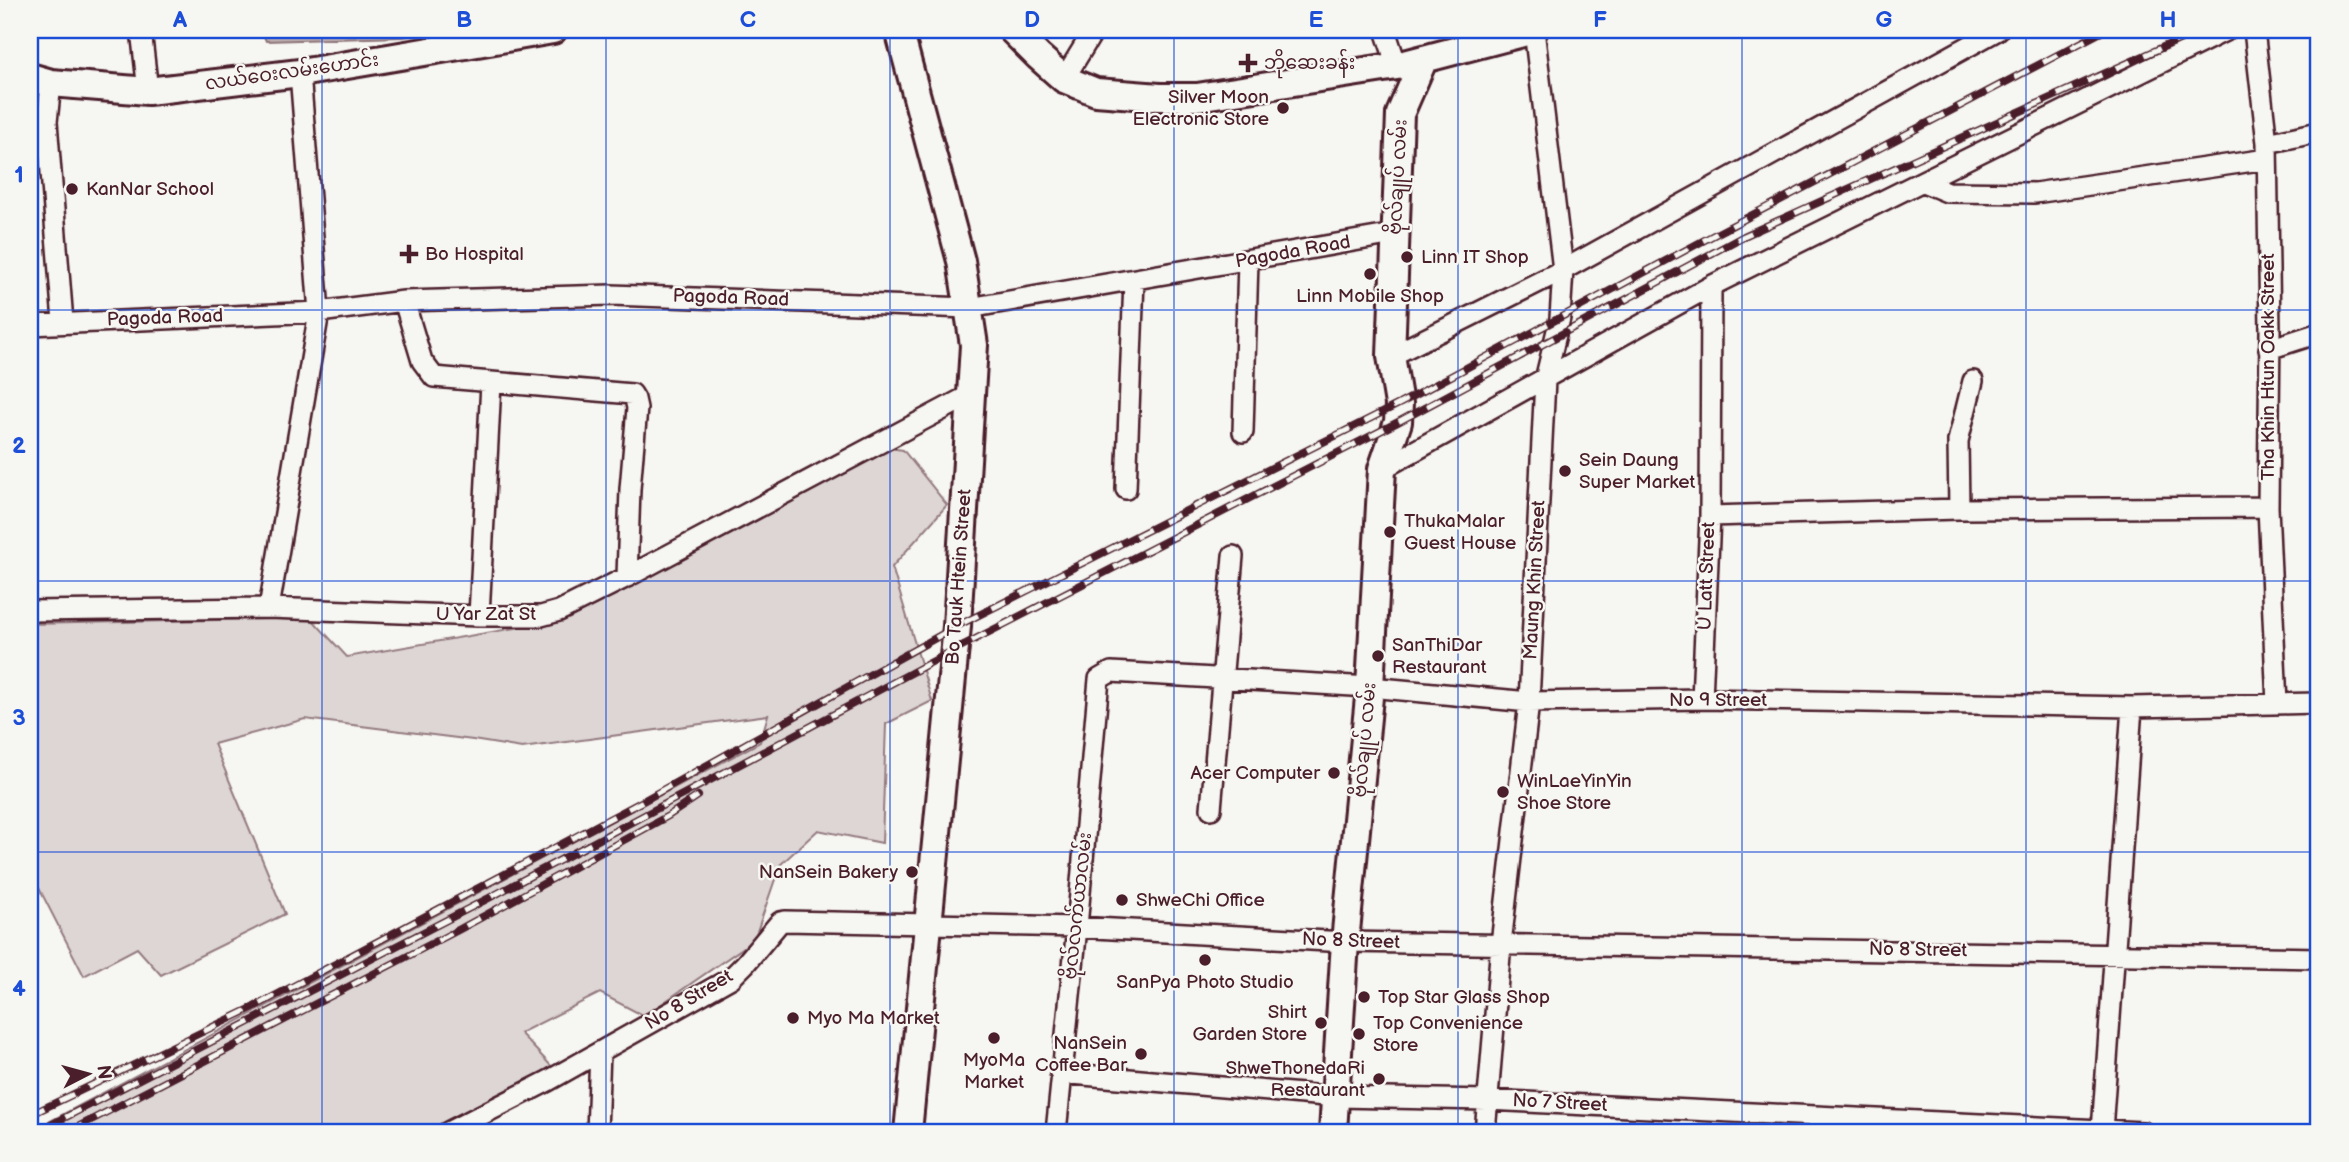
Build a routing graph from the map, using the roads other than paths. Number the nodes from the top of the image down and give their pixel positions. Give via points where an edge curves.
1 (141, 30) edge
2 (553, 30) edge
3 (898, 30) edge
4 (1012, 30) edge
5 (1094, 30) edge
6 (1385, 30) edge
7 (1534, 30) edge
8 (1997, 30) edge
9 (2227, 30) edge
10 (2254, 30) edge
11 (1423, 61) junction
12 (1397, 66) junction
13 (300, 73) junction
14 (1064, 79) junction
15 (40, 80) edge
16 (148, 91) junction
17 (2319, 132) edge
18 (2267, 151) junction
19 (1923, 182) junction
20 (1394, 234) junction
21 (1248, 260) junction
22 (1563, 270) junction
23 (1134, 281) junction
24 (1711, 286) junction
25 (404, 301) junction
26 (969, 308) junction
27 (319, 312) junction
28 (64, 322) junction
29 (30, 325) edge
30 (2319, 334) edge
31 (2269, 349) junction
32 (1391, 356) junction
33 (1545, 380) junction
34 (1973, 381) dead end
35 (491, 383) junction
36 (972, 394) junction
37 (1243, 432) dead end
38 (1382, 470) junction
39 (1126, 489) dead end
40 (2268, 507) junction
41 (1959, 509) junction
42 (1710, 516) junction
43 (1233, 556) dead end
44 (626, 577) junction
45 (269, 608) junction
46 (30, 611) edge
47 (479, 616) junction
48 (1223, 678) junction
49 (1098, 679) joint
50 (1370, 687) junction
51 (1702, 699) junction
52 (1529, 702) junction
53 (2319, 703) edge
54 (2277, 704) junction
55 (2132, 707) junction
56 (1211, 809) dead end
57 (930, 925) junction
58 (1077, 927) junction
59 (1345, 942) junction
60 (1502, 944) junction
61 (2116, 954) junction
62 (2319, 958) edge
63 (600, 1052) junction
64 (1060, 1073) junction
65 (1337, 1097) junction
66 (1487, 1100) junction
67 (1961, 1128) edge
68 (2102, 1131) edge
69 (448, 1132) edge
70 (597, 1132) edge
71 (908, 1132) edge
72 (1056, 1132) edge
73 (1333, 1132) edge
74 (1485, 1132) edge
75 (2143, 1132) edge

1 - 16 street
2 - 13 main road, လယ်ဝေးလမ်းဟောင်း
3 - 26 main road, Bo Tauk Htein Street via 961,261
4 - 14 main road
5 - 14 street
6 - 12 street
7 - 11 main road
7 - 22 street, Maung Khin Street
8 - 22 street
9 - 19 street
10 - 18 street, Tha Khin Htun Oakk Street
11 - 12 main road
11 - 20 main road, ဗိုလ်ချုပ် လမ်း via 1400,114
12 - 14 main road via 1197,97 1096,92
13 - 16 main road, လယ်ဝေးလမ်းဟောင်း
13 - 27 street
15 - 16 main road, လယ်ဝေးလမ်းဟောင်း
15 - 28 street
17 - 18 street
18 - 19 street via 2035,193 1947,192
18 - 31 street, Tha Khin Htun Oakk Street
19 - 24 street
20 - 21 street, Pagoda Road
20 - 32 main road, ဗိုလ်ချုပ် လမ်း
21 - 23 street, Pagoda Road
21 - 37 street
22 - 32 street
22 - 33 street, Maung Khin Street via 1560,318
23 - 26 street, Pagoda Road
23 - 39 street
24 - 33 street
24 - 42 street, U Latt Street
25 - 26 street, Pagoda Road via 611,295
25 - 27 street, Pagoda Road
25 - 35 street via 422,361 434,377
26 - 36 main road, Bo Tauk Htein Street via 974,345
27 - 28 street, Pagoda Road
27 - 45 street
28 - 29 street, Pagoda Road
30 - 31 street
31 - 40 street, Tha Khin Htun Oakk Street
32 - 38 main road, ဗိုလ်ချုပ် လမ်း via 1398,422
33 - 38 street
33 - 52 street, Maung Khin Street
34 - 41 street via 1958,441
35 - 44 street via 627,393 635,398
35 - 47 street
36 - 44 street, U Yar Zat St
36 - 57 main road, Bo Tauk Htein Street
38 - 50 main road, ဗိုလ်ချုပ် လမ်း
40 - 41 street
40 - 54 street, Tha Khin Htun Oakk Street
41 - 42 street
42 - 51 street, U Latt Street
43 - 48 street
44 - 47 street, U Yar Zat St via 541,616
45 - 46 street, U Yar Zat St
45 - 47 street, U Yar Zat St
48 - 49 street, No 9 Street via 1119,671
48 - 50 street, No 9 Street
48 - 56 street
49 - 58 street, ဗိုလ်လက်ယာလမ်း
50 - 52 street, No 9 Street
50 - 59 main road, ဗိုလ်ချုပ် လမ်း
51 - 52 street, No 9 Street
51 - 55 street, No 9 Street
52 - 60 street, Maung Khin Street
53 - 54 street, No 9 Street
54 - 55 street, No 9 Street
55 - 61 street
57 - 58 street, No 8 Street
57 - 63 street, No 8 Street via 780,922 730,978
57 - 71 main road, Bo Tauk Htein Street
58 - 59 street, No 8 Street
58 - 64 street, ဗိုလ်လက်ယာလမ်း
59 - 60 street, No 8 Street
59 - 65 main road, ဗိုလ်ချုပ် လမ်း
60 - 61 street, No 8 Street
60 - 66 street, Maung Khin Street
61 - 62 street, No 8 Street
61 - 68 street
63 - 69 street, No 8 Street
63 - 70 street
64 - 65 street, No 7 Street
64 - 72 street, ဗိုလ်လက်ယာလမ်း
65 - 66 street, No 7 Street
65 - 73 main road, ဗိုလ်ချုပ် လမ်း
66 - 67 street, No 7 Street
66 - 74 street, Maung Khin Street
67 - 68 street, No 7 Street
68 - 75 street, No 7 Street

